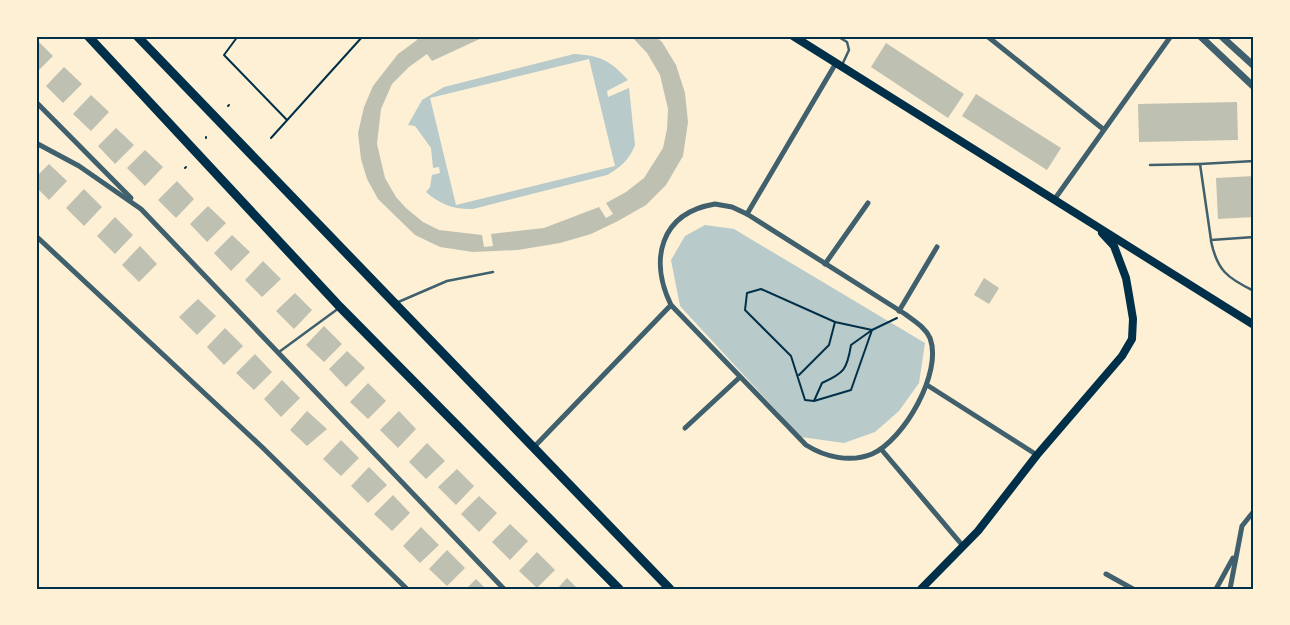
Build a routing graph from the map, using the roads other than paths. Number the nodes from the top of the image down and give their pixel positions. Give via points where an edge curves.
1 (88, 36) edge
2 (137, 36) edge
3 (793, 36) edge
4 (837, 36) edge
5 (987, 36) edge
6 (1171, 36) edge
7 (1200, 36) edge
8 (1221, 36) edge
9 (839, 65) junction
10 (1254, 66) edge
11 (1254, 87) edge
12 (36, 102) edge
13 (1103, 129) junction
14 (36, 143) edge
15 (1254, 161) edge
16 (1200, 164) junction
17 (1150, 165) dead end
18 (1054, 200) junction
19 (868, 203) dead end
20 (141, 209) junction
21 (747, 214) junction
22 (1096, 226) junction
23 (36, 236) edge
24 (1254, 237) edge
25 (1211, 240) junction
26 (938, 247) dead end
27 (825, 264) junction
28 (493, 272) dead end
29 (1254, 291) edge
30 (395, 304) junction
31 (672, 306) junction
32 (340, 307) junction
33 (899, 311) junction
34 (1254, 325) edge
35 (279, 352) junction
36 (740, 377) junction
37 (927, 385) junction
38 (685, 428) dead end
39 (534, 447) junction
40 (881, 449) junction
41 (1037, 455) junction
42 (1254, 511) edge
43 (963, 546) junction
44 (1236, 553) junction
45 (1106, 574) dead end
46 (614, 587) edge
47 (407, 589) edge
48 (504, 589) edge
49 (670, 589) edge
50 (921, 589) edge
51 (1133, 589) edge
52 (1216, 589) edge
53 (1230, 589) edge

1 - 32 highway
2 - 30 highway
3 - 9 main road
4 - 9 lane via 847,42 849,50
5 - 13 street
6 - 13 street
7 - 11 street
8 - 10 street
9 - 18 main road
9 - 21 street
12 - 20 street
13 - 18 street
14 - 20 street via 79,166
15 - 16 lane
16 - 17 lane
16 - 25 lane
18 - 22 main road
19 - 27 street
20 - 35 street
21 - 27 street
21 - 31 street via 714,204 692,210 674,225 660,256 661,278
22 - 34 main road
22 - 41 main road via 1114,246 1126,278 1133,320 1132,338 1122,356
23 - 47 street via 262,447
24 - 25 lane
25 - 29 lane via 1215,260 1222,272
26 - 33 street
27 - 33 street
28 - 30 lane via 447,281
30 - 39 highway
31 - 36 street
31 - 39 street
32 - 35 lane
32 - 46 highway
33 - 37 street via 923,327 929,337 931,352
35 - 48 street
36 - 38 street
36 - 40 street via 814,450 850,458 866,456
37 - 40 street via 913,412
37 - 41 street
39 - 49 highway
40 - 43 street
41 - 43 main road
42 - 44 street via 1242,526
43 - 50 main road
44 - 52 street
44 - 53 street
45 - 51 street

